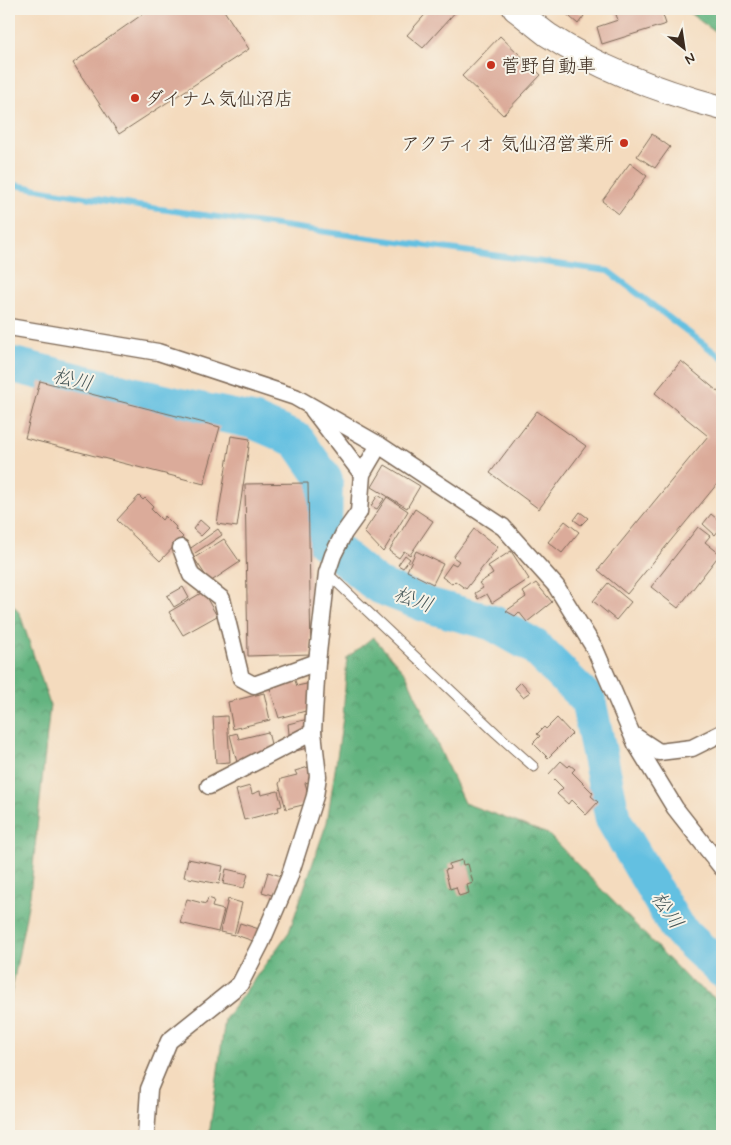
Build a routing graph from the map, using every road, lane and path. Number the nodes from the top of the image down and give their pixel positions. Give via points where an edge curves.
1 (515, 9) edge
2 (722, 108) edge
3 (9, 327) edge
4 (308, 404) junction
5 (379, 445) junction
6 (362, 474) junction
7 (181, 548) dead end
8 (327, 573) junction
9 (317, 662) junction
10 (313, 732) junction
11 (722, 733) edge
12 (632, 735) junction
13 (534, 767) dead end
14 (209, 786) dead end
15 (722, 868) edge
16 (146, 1136) edge

1 - 2 main road via 549,35 599,64
3 - 4 street via 158,352
4 - 5 street
4 - 6 street
5 - 6 street
5 - 12 street via 503,527 556,586 595,649
6 - 8 street via 359,512 344,534
7 - 9 street via 192,576 222,600 241,678 254,685
8 - 9 street
8 - 13 lane
9 - 10 street
10 - 14 street
10 - 16 street via 318,776 314,796 277,908 240,984 169,1041 150,1089
11 - 12 street via 692,748 659,752
12 - 15 street via 675,808

